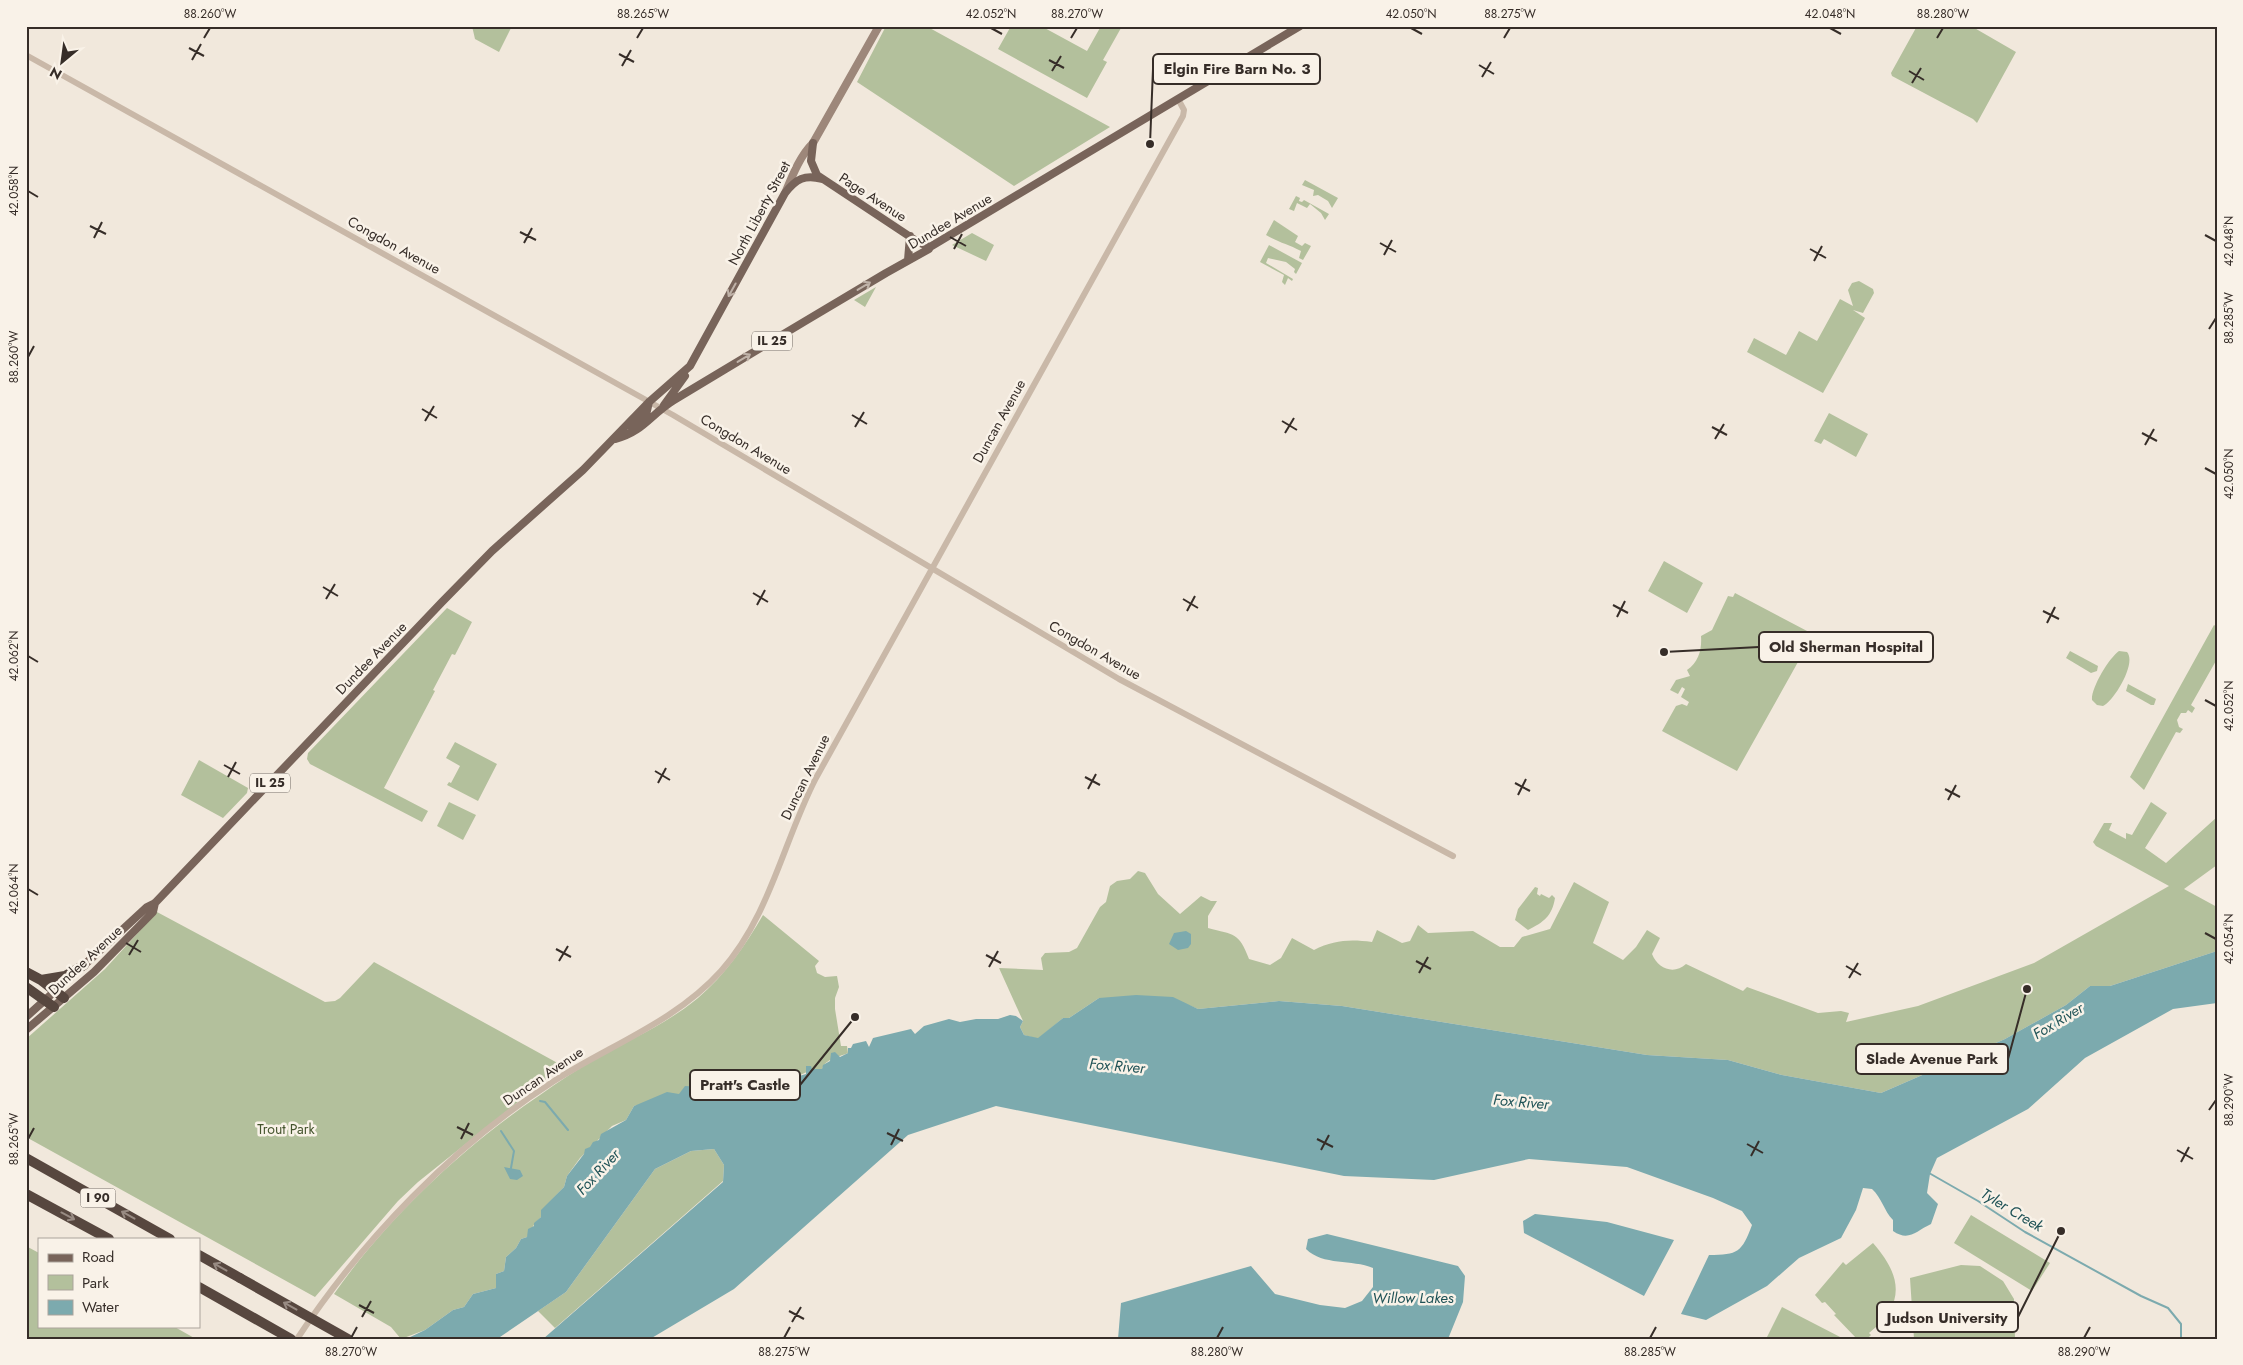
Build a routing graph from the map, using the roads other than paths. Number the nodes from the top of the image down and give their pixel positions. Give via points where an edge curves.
1 (879, 26) edge
2 (1300, 26) edge
3 (26, 56) edge
4 (1178, 99) junction
5 (813, 143) junction
6 (822, 179) junction
7 (785, 193) junction
8 (910, 236) junction
9 (930, 247) junction
10 (908, 260) junction
11 (690, 366) junction
12 (649, 402) junction
13 (662, 409) junction
14 (619, 438) junction
15 (932, 568) junction
16 (1453, 856) dead end
17 (155, 903) junction
18 (84, 965) junction
19 (26, 972) edge
20 (41, 980) junction
21 (26, 987) edge
22 (55, 991) junction
23 (64, 998) junction
24 (49, 1004) junction
25 (26, 1017) edge
26 (26, 1030) edge
27 (26, 1158) edge
28 (26, 1194) edge
29 (107, 1238) edge
30 (168, 1238) edge
31 (200, 1256) edge
32 (200, 1288) edge
33 (291, 1339) edge
34 (297, 1339) edge
35 (348, 1339) edge

1 - 5 main road, North Liberty Street / IL 25
2 - 4 main road, Dundee Avenue
3 - 12 street, Congdon Avenue
4 - 9 main road, Dundee Avenue
4 - 15 street, Duncan Avenue via 1184,110 1182,119
5 - 6 main road via 811,164
5 - 7 main road, North Liberty Street / IL 25 via 798,164
6 - 7 main road via 800,178
6 - 8 main road, Page Avenue
7 -> 11 main road, North Liberty Street / IL 25
8 - 9 main road, Page Avenue
8 - 10 main road
9 - 10 main road, Dundee Avenue / IL 25
13 -> 10 main road, Dundee Avenue / IL 25
11 - 12 main road, North Liberty Street / IL 25
11 - 13 main road
12 - 13 street, Congdon Avenue
12 - 14 main road, Dundee Avenue / IL 25 via 620,430
13 - 14 main road, Dundee Avenue / IL 25 via 631,435
13 - 15 street, Congdon Avenue
14 - 17 main road, Dundee Avenue / IL 25 via 492,551
15 - 16 street, Congdon Avenue via 1011,617 1172,708
15 - 34 street, Duncan Avenue via 803,804 767,898 750,932 726,965 681,1007 552,1082 469,1146 400,1209 363,1250
17 - 18 main road, Dundee Avenue / IL 25
17 - 23 main road, Dundee Avenue / IL 25 via 153,912
18 - 20 highway via 65,976
18 - 22 main road, Dundee Avenue / IL 25
19 - 20 highway
20 - 22 highway
21 - 24 highway
22 - 23 highway
22 - 24 main road, Dundee Avenue / IL 25
23 - 24 main road, Dundee Avenue / IL 25
24 - 25 main road, Dundee Avenue / IL 25
24 - 26 main road, Dundee Avenue / IL 25
30 -> 27 highway, I 90
28 -> 29 highway, I 90
35 -> 31 highway, bridge
32 - 33 highway

